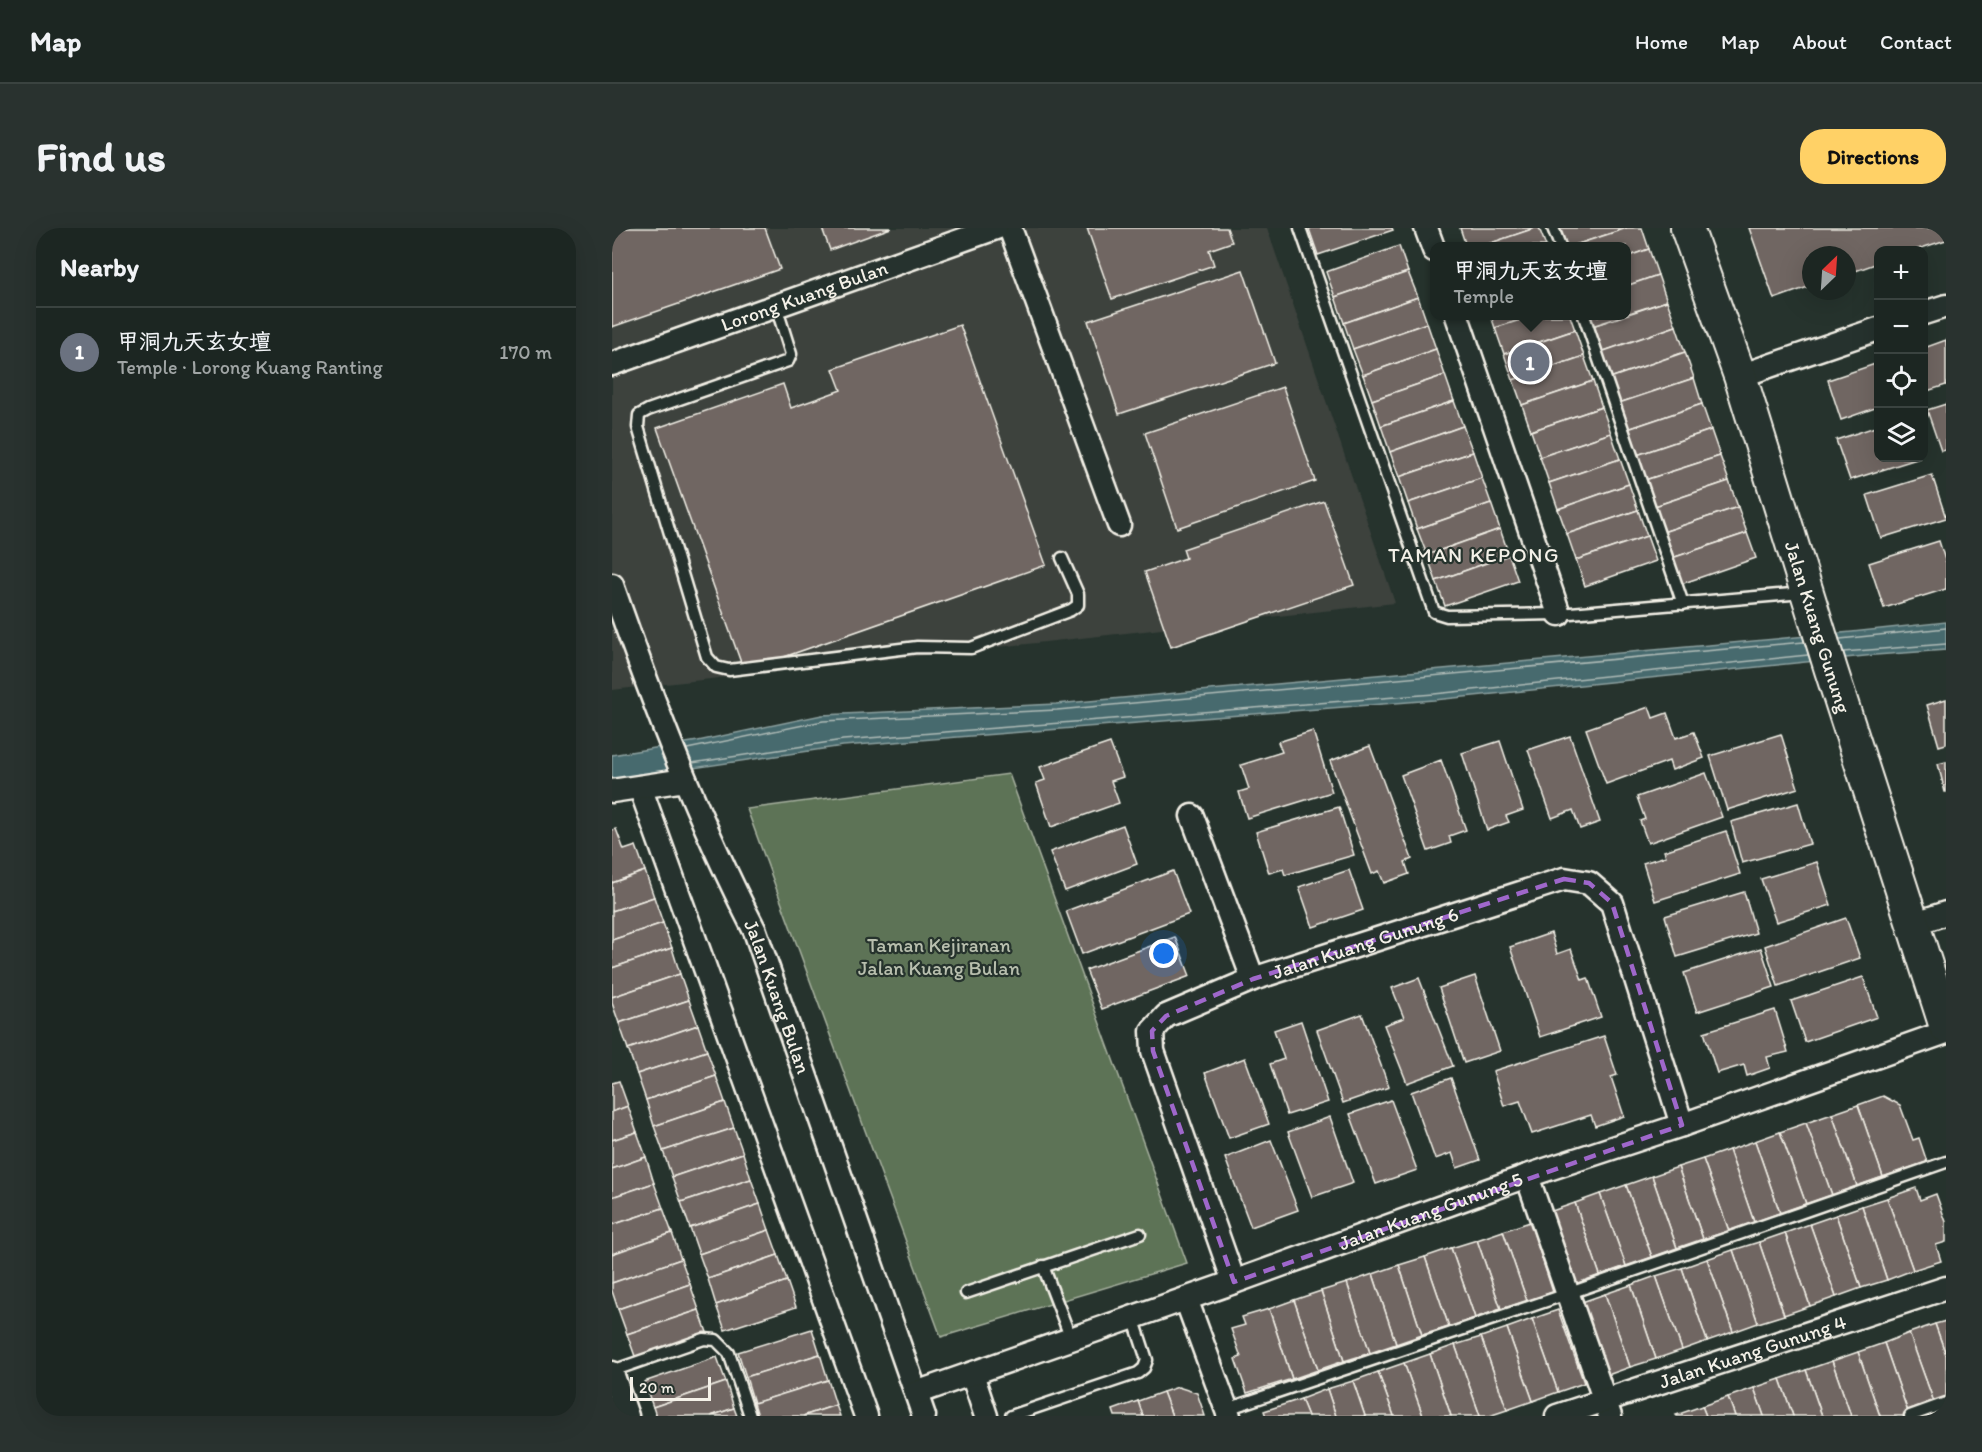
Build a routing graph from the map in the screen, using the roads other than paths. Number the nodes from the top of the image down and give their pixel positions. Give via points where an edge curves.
1 (996, 228) edge
2 (1010, 228) edge
3 (1300, 228) edge
4 (1553, 228) edge
5 (1686, 228) edge
6 (1558, 242) edge
7 (776, 306) junction
8 (1946, 306) edge
9 (1928, 311) edge
10 (1459, 320) edge
11 (1586, 320) edge
12 (1874, 330) edge
13 (612, 364) edge
14 (1740, 376) junction
15 (1119, 525) dead end
16 (1062, 558) dead end
17 (612, 585) edge
18 (1683, 604) junction
19 (1812, 607) junction
20 (1559, 614) junction
21 (684, 779) junction
22 (640, 787) junction
23 (612, 791) edge
24 (1192, 816) dead end
25 (1946, 913) edge
26 (1913, 924) junction
27 (1253, 979) junction
28 (1946, 1027) edge
29 (1946, 1032) edge
30 (1682, 1125) junction
31 (1946, 1162) edge
32 (1527, 1176) junction
33 (1140, 1234) dead end
34 (1043, 1266) junction
35 (1234, 1282) junction
36 (1946, 1288) edge
37 (966, 1293) dead end
38 (1567, 1294) junction
39 (1185, 1299) junction
40 (1134, 1317) junction
41 (1071, 1339) junction
42 (612, 1372) edge
43 (972, 1374) junction
44 (916, 1393) junction
45 (1946, 1403) edge
46 (1607, 1408) edge
47 (1228, 1412) edge
48 (627, 1416) edge
49 (750, 1416) edge
50 (866, 1416) edge
51 (924, 1416) edge
52 (986, 1416) edge
53 (1011, 1416) edge
54 (1557, 1416) edge
55 (1910, 1416) edge

1 - 7 street, Lorong Kuang Bulan
2 - 15 street
3 - 20 lane via 1434,612 1447,616
4 - 6 lane
5 - 14 street, Jalan Kuang Gunung
7 - 13 street, Lorong Kuang Bulan
7 - 16 lane via 791,354 788,361 639,415 638,427 707,657 716,667 729,670 917,648 971,648 1078,605 1078,594
8 - 9 street
10 - 20 street
11 - 18 lane
12 - 14 street
14 - 19 street, Jalan Kuang Gunung
17 - 21 street, Jalan Kuang Bulan
18 - 19 lane
18 - 20 lane
19 - 26 street, Jalan Kuang Gunung
21 - 22 street
21 - 44 street, Jalan Kuang Bulan via 755,932
22 - 23 street
22 - 50 street
24 - 27 street
25 - 26 street
26 - 28 street, Jalan Kuang Gunung
27 - 30 street, Jalan Kuang Gunung 6 via 1564,879 1589,883 1612,903
27 - 35 street, Jalan Kuang Gunung 6 via 1166,1016 1152,1031 1153,1051
29 - 30 street, Jalan Kuang Gunung 5
30 - 32 street, Jalan Kuang Gunung 5
31 - 38 lane
32 - 35 street, Jalan Kuang Gunung 5
32 - 38 street
33 - 34 lane
34 - 37 lane
34 - 41 lane
35 - 39 street, Jalan Kuang Gunung 5
36 - 46 street, Jalan Kuang Gunung 4
38 - 46 street
38 - 47 lane
39 - 40 street, Jalan Kuang Gunung 5
39 - 47 street
40 - 41 street, Jalan Kuang Gunung 5
40 - 53 lane via 1147,1360 1138,1373
41 - 43 street, Jalan Kuang Gunung 5
42 - 48 street
42 - 49 lane via 704,1339 716,1340 729,1353
43 - 44 street, Jalan Kuang Gunung 5
43 - 52 street
44 - 51 street, Jalan Kuang Bulan
45 - 55 lane
46 - 54 street, Jalan Kuang Gunung 4

